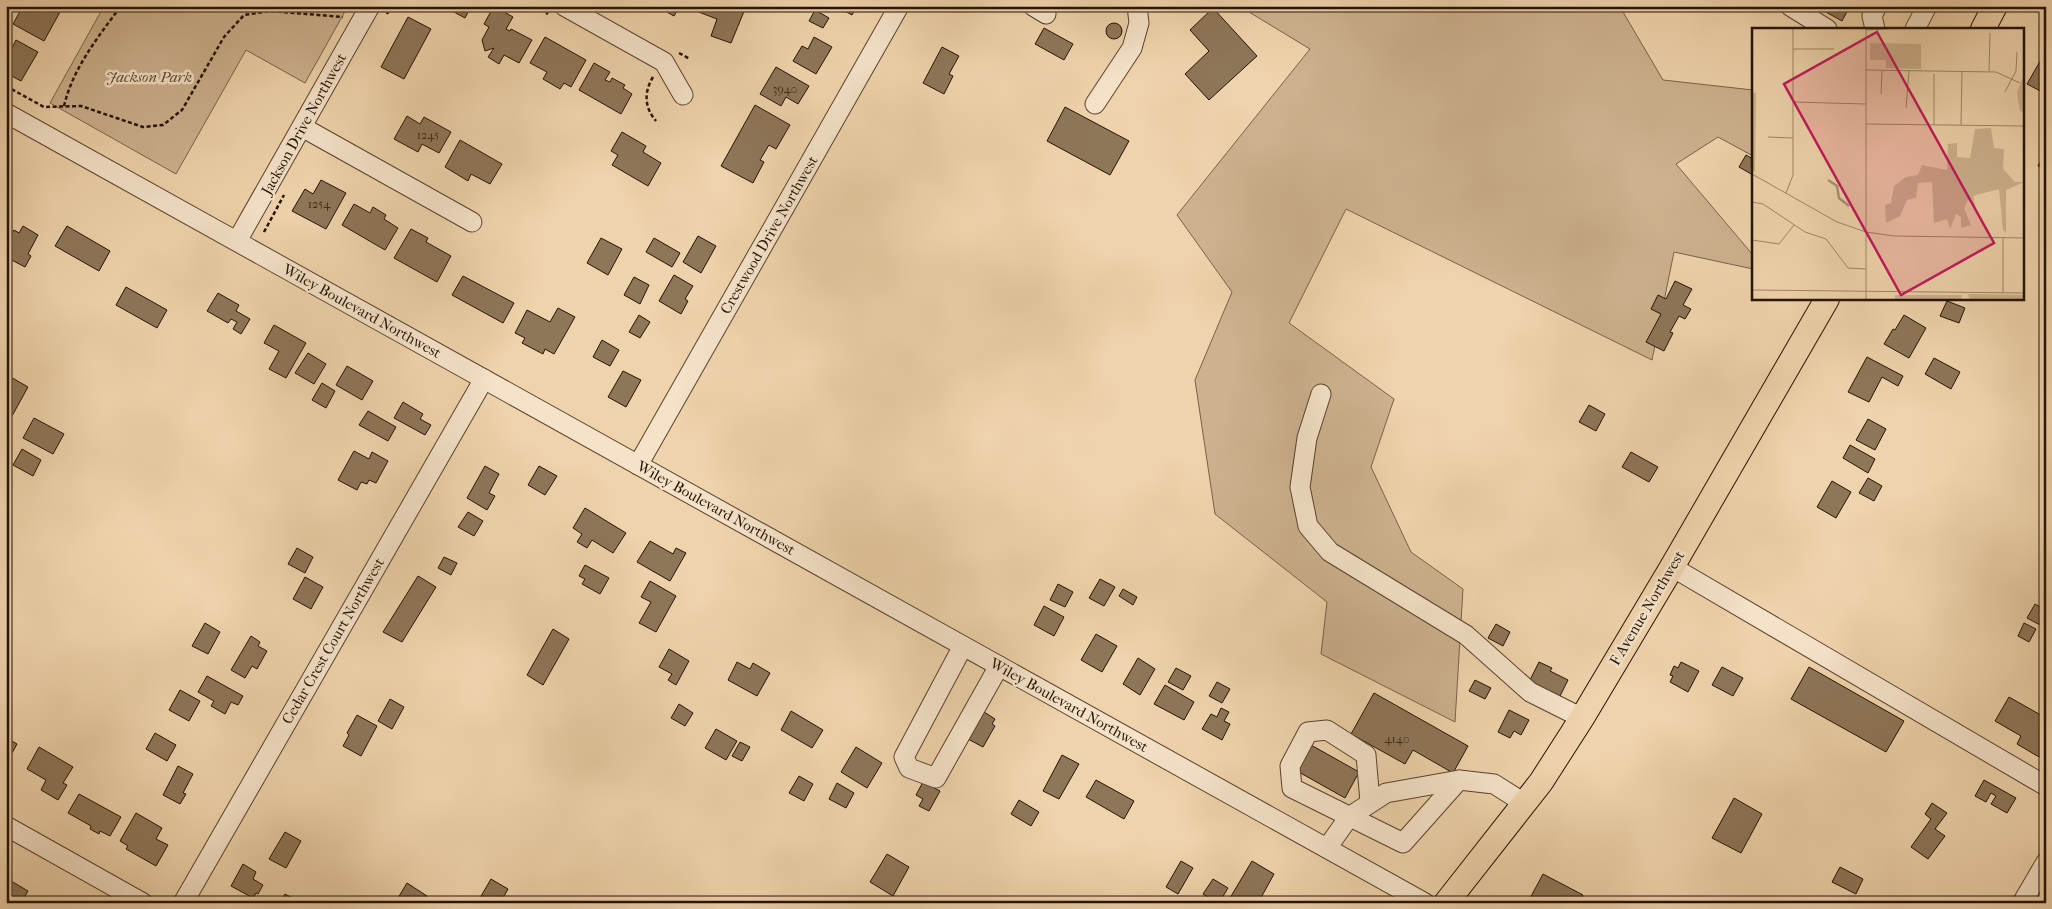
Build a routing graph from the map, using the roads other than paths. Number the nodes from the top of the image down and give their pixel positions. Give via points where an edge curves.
1 (370, 6) edge
2 (564, 6) edge
3 (899, 6) edge
4 (1136, 6) edge
5 (1790, 6) edge
6 (1877, 6) edge
7 (1927, 6) edge
8 (1996, 6) edge
9 (1825, 28) edge
10 (1875, 28) edge
11 (1916, 28) edge
12 (1984, 28) edge
13 (683, 96) dead end
14 (1095, 104) dead end
15 (6, 113) edge
16 (302, 127) junction
17 (472, 222) dead end
18 (237, 241) junction
19 (1826, 300) edge
20 (484, 379) junction
21 (1321, 394) dead end
22 (638, 464) junction
23 (1672, 567) junction
24 (963, 646) junction
25 (1000, 666) junction
26 (1582, 718) junction
27 (1459, 780) junction
28 (2046, 786) edge
29 (1370, 802) junction
30 (1524, 803) junction
31 (1349, 817) junction
32 (6, 826) edge
33 (1327, 848) junction
34 (2046, 862) edge
35 (143, 903) edge
36 (183, 903) edge
37 (1425, 903) edge
38 (1446, 903) edge
39 (2022, 903) edge

1 - 16 street, Jackson Drive Northwest
2 - 13 street via 664,62
3 - 22 street, Crestwood Drive Northwest
4 - 14 street via 1139,23 1132,48
5 - 9 street
6 - 10 street via 1872,16
7 - 11 street
8 - 12 main road
15 - 18 street, Wiley Boulevard Northwest
16 - 17 street
16 - 18 street, Jackson Drive Northwest
18 - 20 street, Wiley Boulevard Northwest
19 - 23 main road, F Avenue Northwest
20 - 22 street, Wiley Boulevard Northwest
20 - 36 street, Cedar Crest Court Northwest
21 - 26 street via 1307,438 1300,487 1308,526 1330,552 1466,635 1530,692
22 - 24 street, Wiley Boulevard Northwest
23 - 26 main road, F Avenue Northwest
23 - 28 street
24 - 25 street, Wiley Boulevard Northwest
24 - 25 street via 904,757 908,768 936,778
25 - 33 street, Wiley Boulevard Northwest
26 - 30 main road, F Avenue Northwest
27 - 29 street via 1386,792
27 - 30 street via 1494,784
27 - 31 street via 1403,843
29 - 31 street
29 - 31 street via 1366,754 1327,730 1308,732 1290,766 1292,788
30 - 38 main road, F Avenue Northwest
31 - 33 street
32 - 35 street
33 - 37 street, Wiley Boulevard Northwest
34 - 39 street

